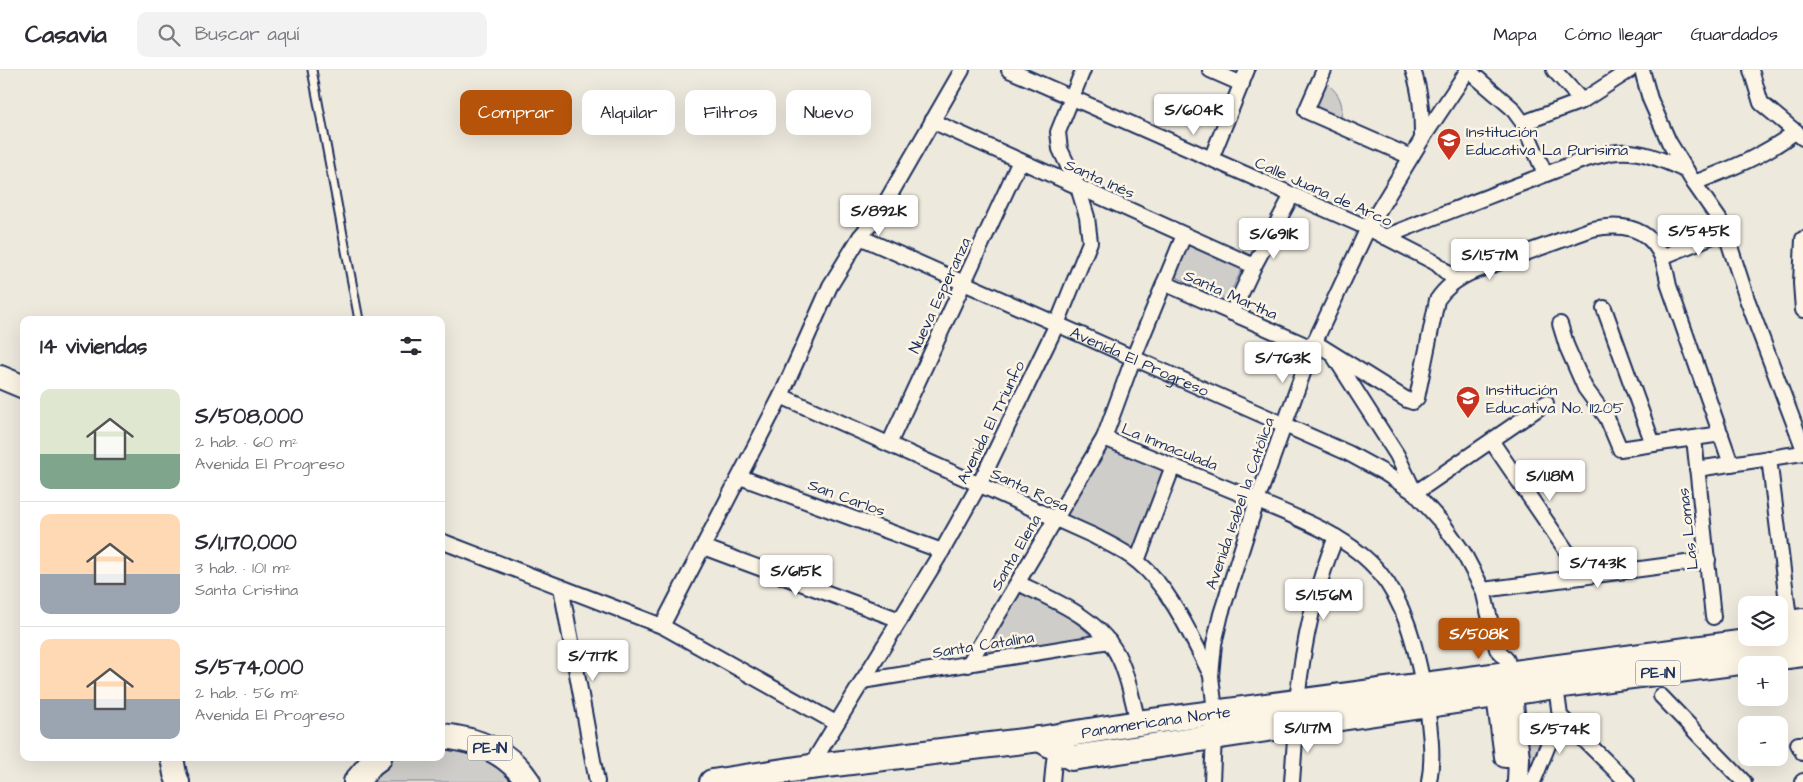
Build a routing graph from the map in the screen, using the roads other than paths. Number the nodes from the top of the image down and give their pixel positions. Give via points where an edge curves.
1 (312, 70) edge
2 (962, 70) edge
3 (1009, 70) edge
4 (1083, 70) edge
5 (1210, 70) edge
6 (1248, 70) edge
7 (1324, 70) edge
8 (1413, 70) edge
9 (1468, 70) edge
10 (1554, 70) edge
11 (1630, 70) edge
12 (1642, 70) edge
13 (1751, 70) edge
14 (1242, 84) junction
15 (1071, 98) junction
16 (1582, 101) junction
17 (932, 121) junction
18 (1523, 123) junction
19 (1799, 134) edge
20 (1422, 139) junction
21 (1411, 157) junction
22 (1211, 159) junction
23 (1020, 161) junction
24 (1545, 174) junction
25 (1690, 177) junction
26 (1078, 187) junction
27 (1292, 195) junction
28 (1368, 228) junction
29 (1725, 231) junction
30 (1184, 235) junction
31 (860, 237) junction
32 (1385, 237) junction
33 (1803, 239) edge
34 (1662, 257) junction
35 (1254, 266) junction
36 (1455, 280) junction
37 (964, 282) junction
38 (1164, 283) junction
39 (1604, 308) dead end
40 (1803, 310) edge
41 (1232, 313) junction
42 (358, 316) edge
43 (1058, 324) junction
44 (1560, 324) dead end
45 (1313, 345) junction
46 (1333, 355) junction
47 (1133, 359) junction
48 (0, 377) edge
49 (20, 384) edge
50 (781, 396) junction
51 (1546, 403) dead end
52 (1284, 425) junction
53 (1721, 434) junction
54 (1104, 438) junction
55 (1694, 438) junction
56 (1492, 442) junction
57 (890, 444) junction
58 (1652, 444) junction
59 (1803, 447) edge
60 (1803, 453) edge
61 (1769, 458) junction
62 (1731, 464) junction
63 (1173, 466) junction
64 (1697, 469) junction
65 (740, 477) junction
66 (979, 485) junction
67 (1415, 493) junction
68 (1257, 501) junction
69 (1054, 519) junction
70 (1336, 537) junction
71 (445, 543) edge
72 (703, 547) junction
73 (942, 551) junction
74 (1708, 560) junction
75 (1137, 561) junction
76 (1581, 577) junction
77 (1018, 584) junction
78 (561, 587) junction
79 (1483, 590) junction
80 (1713, 616) dead end
81 (1803, 616) edge
82 (900, 620) junction
83 (662, 626) junction
84 (1803, 634) edge
85 (1788, 636) edge
86 (1109, 641) junction
87 (1738, 644) edge
88 (1803, 654) edge
89 (968, 664) junction
90 (1211, 676) junction
91 (862, 681) junction
92 (1503, 684) junction
93 (1556, 686) junction
94 (1425, 694) junction
95 (1661, 696) dead end
96 (1297, 701) junction
97 (1215, 712) junction
98 (1560, 716) junction
99 (836, 723) junction
100 (1138, 723) junction
101 (1296, 725) junction
102 (445, 736) edge
103 (1215, 737) junction
104 (1040, 739) junction
105 (1803, 744) edge
106 (1803, 753) edge
107 (1063, 760) junction
108 (173, 761) edge
109 (375, 761) edge
110 (810, 767) junction
111 (528, 780) edge
112 (178, 782) edge
113 (356, 782) edge
114 (597, 782) edge
115 (712, 782) edge
116 (1052, 782) edge
117 (1212, 782) edge
118 (1292, 782) edge
119 (1429, 782) edge
120 (1505, 782) edge
121 (1518, 782) edge
122 (1533, 782) edge
123 (1627, 782) edge
124 (1744, 782) edge

1 - 42 lane
2 - 17 street
3 - 15 street, Calle Juana de Arco
4 - 15 street, Avenida El Triunfo
5 - 14 street
6 - 14 street
7 - 21 street via 1306,111
8 - 20 street via 1422,108
9 - 18 street via 1512,108
9 - 20 street, Avenida Isabel la Católica
10 - 16 street
11 - 16 street
12 - 25 street via 1650,99 1669,142
13 - 19 street via 1762,103
14 - 22 street
15 - 22 street, Calle Juana de Arco
15 - 26 street, Avenida El Triunfo via 1058,132 1060,149
16 - 18 street
17 - 23 street, Santa Inés
17 - 31 street via 879,214
18 - 24 street
19 - 25 street via 1752,159
20 - 21 street, Avenida Isabel la Católica
21 - 28 street, Avenida Isabel la Católica
22 - 27 street, Calle Juana de Arco
23 - 26 street, Santa Inés
23 - 37 street, Nueva Esperanza
24 - 25 street via 1617,152 1662,159
24 - 32 street
25 - 29 street
26 - 30 street, Santa Inés
26 - 43 street, Avenida El Triunfo via 1090,242
27 - 28 street, Calle Juana de Arco
27 - 35 street
28 - 32 street, Calle Juana de Arco
28 - 45 street, Avenida Isabel la Católica
29 - 34 street
29 - 59 street
30 - 35 street, Santa Inés
30 - 38 street, Santa Elena
31 - 37 street, Avenida El Progreso
31 - 50 street via 830,286
32 - 36 street, Calle Juana de Arco via 1436,263
33 - 40 street
34 - 36 street via 1648,237 1638,231 1609,225 1562,239
34 - 53 street via 1669,286
35 - 41 street
36 - 46 street, Santa Martha via 1437,300 1417,398 1413,402
37 - 43 street, Avenida El Progreso
37 - 57 street, Nueva Esperanza
38 - 41 street, Santa Martha
38 - 47 street, Santa Elena
39 - 58 street
41 - 45 street, Santa Martha
43 - 47 street, Avenida El Progreso
43 - 66 street, Avenida El Triunfo
44 - 58 street via 1585,388 1607,418 1620,449
45 - 46 street, Santa Martha
45 - 52 street, Avenida Isabel la Católica
46 - 67 street via 1397,456
47 - 52 street, Avenida El Progreso
47 - 54 street, Santa Elena
48 - 49 main road
50 - 57 street, Santa Rosa
50 - 65 street
51 - 56 street
52 - 67 street, Avenida El Progreso via 1348,453
52 - 68 street, Avenida Isabel la Católica
53 - 55 street
53 - 62 street
54 - 63 street, La Inmaculada
54 - 69 street, Santa Elena
55 - 58 street
55 - 64 street, Las Lomas
56 - 67 street
56 - 76 street
57 - 66 street, Santa Rosa
60 - 61 street
61 - 62 street
61 - 81 street via 1789,618
62 - 64 street
63 - 68 street, La Inmaculada
63 - 75 street
64 - 74 street, Las Lomas
65 - 72 street
65 - 73 street, San Carlos
66 - 69 street, Santa Rosa
66 - 73 street, Avenida El Triunfo
67 - 79 street, Avenida El Progreso via 1463,552
68 - 70 street, La Inmaculada
68 - 90 street, Avenida Isabel la Católica via 1220,614
69 - 75 street, Santa Rosa via 1094,536
69 - 77 street, Santa Elena
70 - 94 street, La Inmaculada via 1362,555 1393,593 1416,646
70 - 96 street via 1308,624
71 - 78 street
72 - 82 street
72 - 83 street
73 - 82 street, Avenida El Triunfo
74 - 76 street
74 - 80 street, Las Lomas
75 - 90 street, Santa Rosa via 1152,575 1174,606
76 - 79 street
77 - 86 street via 1075,612
77 - 89 street, Santa Elena
78 - 83 street
78 - 114 street
79 - 92 street, Avenida El Progreso via 1497,649 1507,660
82 - 91 street, Avenida El Triunfo
83 - 99 street
84 - 85 highway, Panamericana Norte / PE-1N
86 - 89 street, Santa Catalina
86 - 100 street via 1120,659
87 - 92 highway, Panamericana Norte / PE-1N
88 - 93 highway, Panamericana Norte / PE-1N
89 - 91 street, Santa Catalina
90 - 97 street, Avenida Isabel la Católica
91 - 99 street, Avenida El Triunfo
92 - 93 highway, Panamericana Norte / PE-1N
92 - 94 highway, Panamericana Norte / PE-1N
92 - 120 main road, Avenida El Progreso
92 - 121 main road, Avenida El Progreso via 1519,758
93 - 98 street
94 - 96 highway, Panamericana Norte / PE-1N
94 - 101 highway, Panamericana Norte / PE-1N
94 - 119 street, La Inmaculada via 1432,756
95 - 124 street
96 - 97 highway, Panamericana Norte / PE-1N
97 - 100 highway, Panamericana Norte / PE-1N
97 - 103 street, Avenida Isabel la Católica
98 - 122 street
98 - 123 street
99 - 110 street, Avenida El Triunfo
100 - 104 highway, Panamericana Norte / PE-1N
101 - 103 highway, Panamericana Norte / PE-1N
101 - 118 street
102 - 111 highway, PE-1N via 478,742 495,750
103 - 107 highway, Panamericana Norte / PE-1N
103 - 117 street, Avenida Isabel la Católica
104 - 107 highway
104 - 110 highway, Panamericana Norte / PE-1N
105 - 106 street via 1798,744
107 - 116 street
108 - 112 main road
109 - 113 highway
110 - 115 highway, Panamericana Norte / PE-1N

